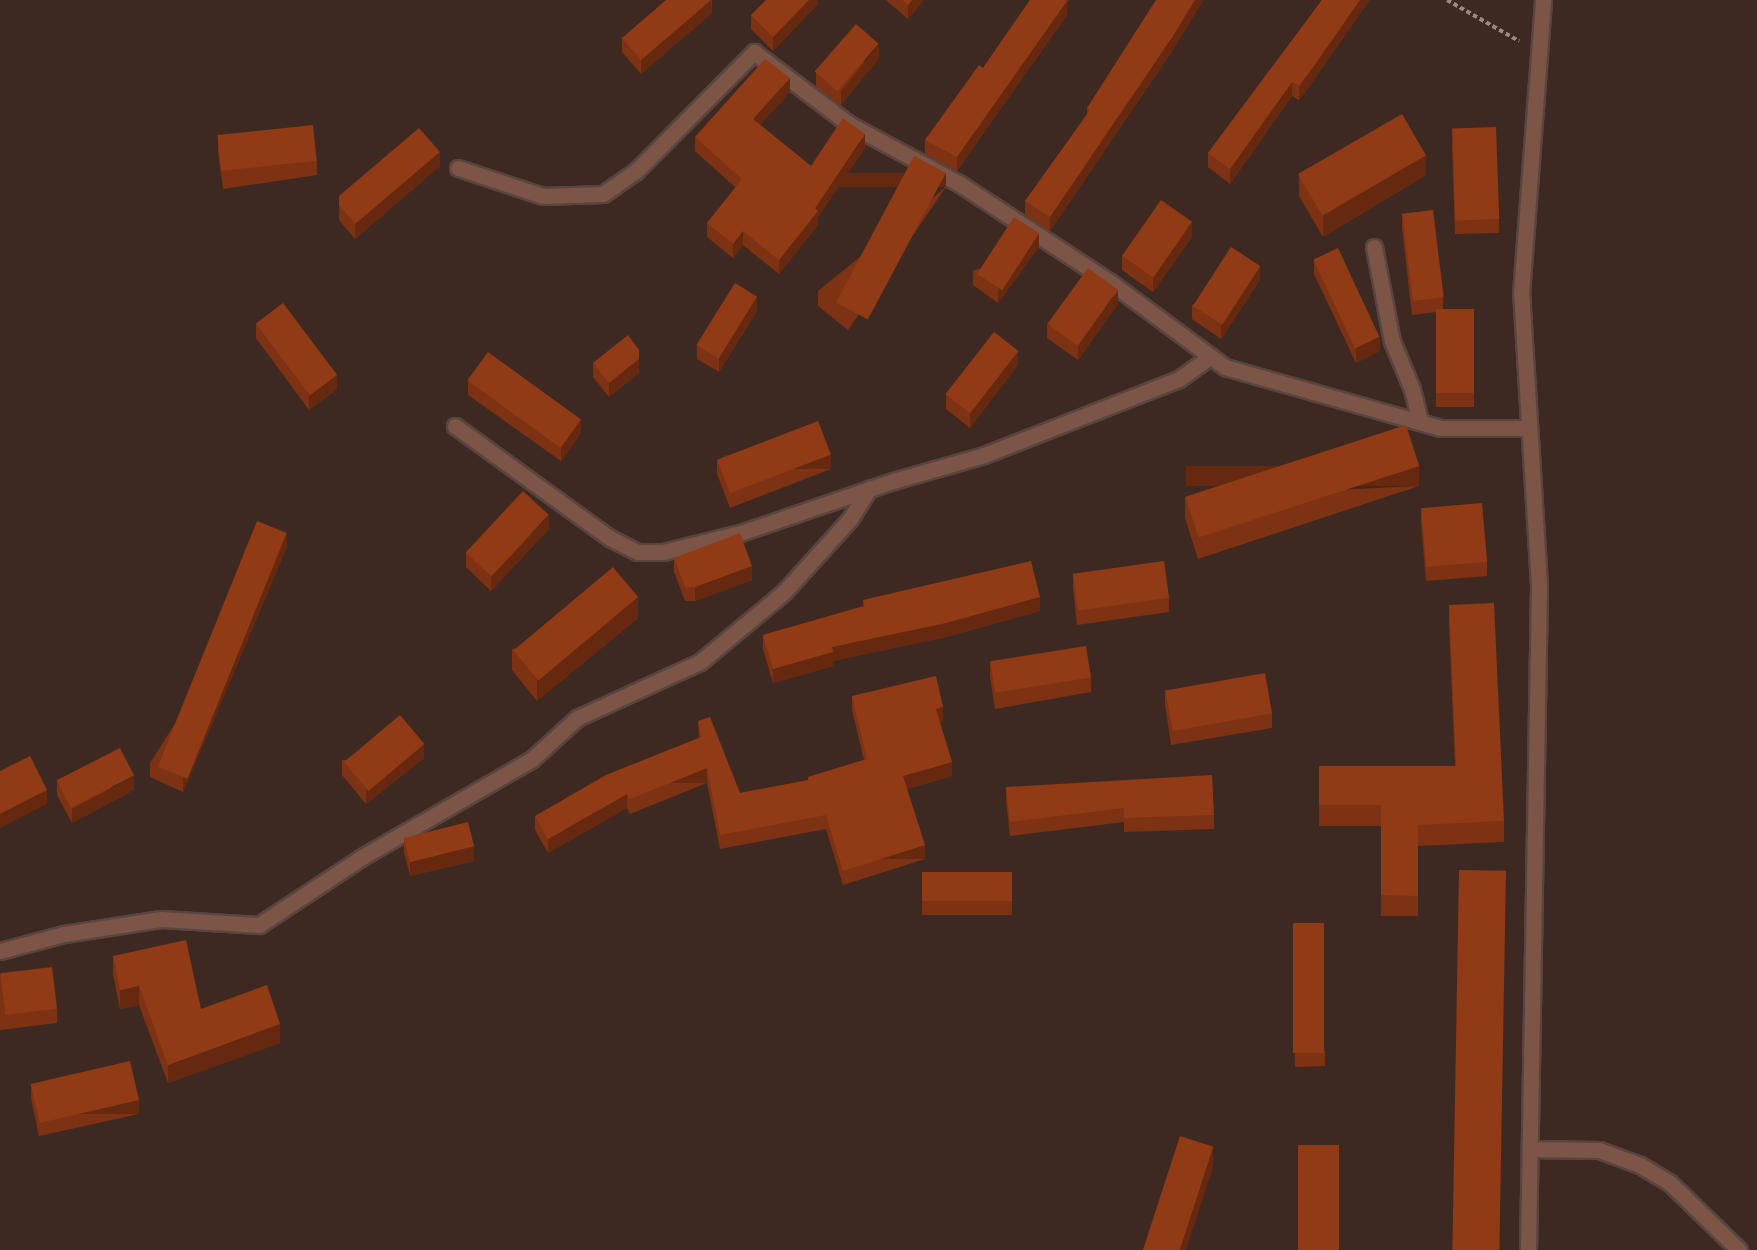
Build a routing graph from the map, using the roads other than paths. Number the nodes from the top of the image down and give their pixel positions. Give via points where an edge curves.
1 (1543, 0) edge
2 (458, 168) dead end
3 (1374, 247) dead end
4 (1211, 356) junction
5 (1420, 422) junction
6 (455, 426) dead end
7 (1529, 428) junction
8 (869, 489) junction
9 (0, 951) edge
10 (1530, 1149) junction
11 (1528, 1250) edge
12 (1739, 1250) edge

1 - 7 street via 1521,294
2 - 4 street via 543,196 603,194 636,171 754,52 849,124 970,191 1110,282
3 - 5 street via 1392,341 1412,389
4 - 5 street via 1225,367
4 - 8 street via 1179,379 1136,396 984,455
5 - 7 street via 1440,428
6 - 8 street via 610,538 638,552 663,552 743,532
7 - 10 street via 1539,585
8 - 9 street via 850,519 784,592 700,662 576,718 531,760 362,857 259,925 161,919 64,934
10 - 11 street
10 - 12 street via 1599,1150 1640,1165 1670,1183

